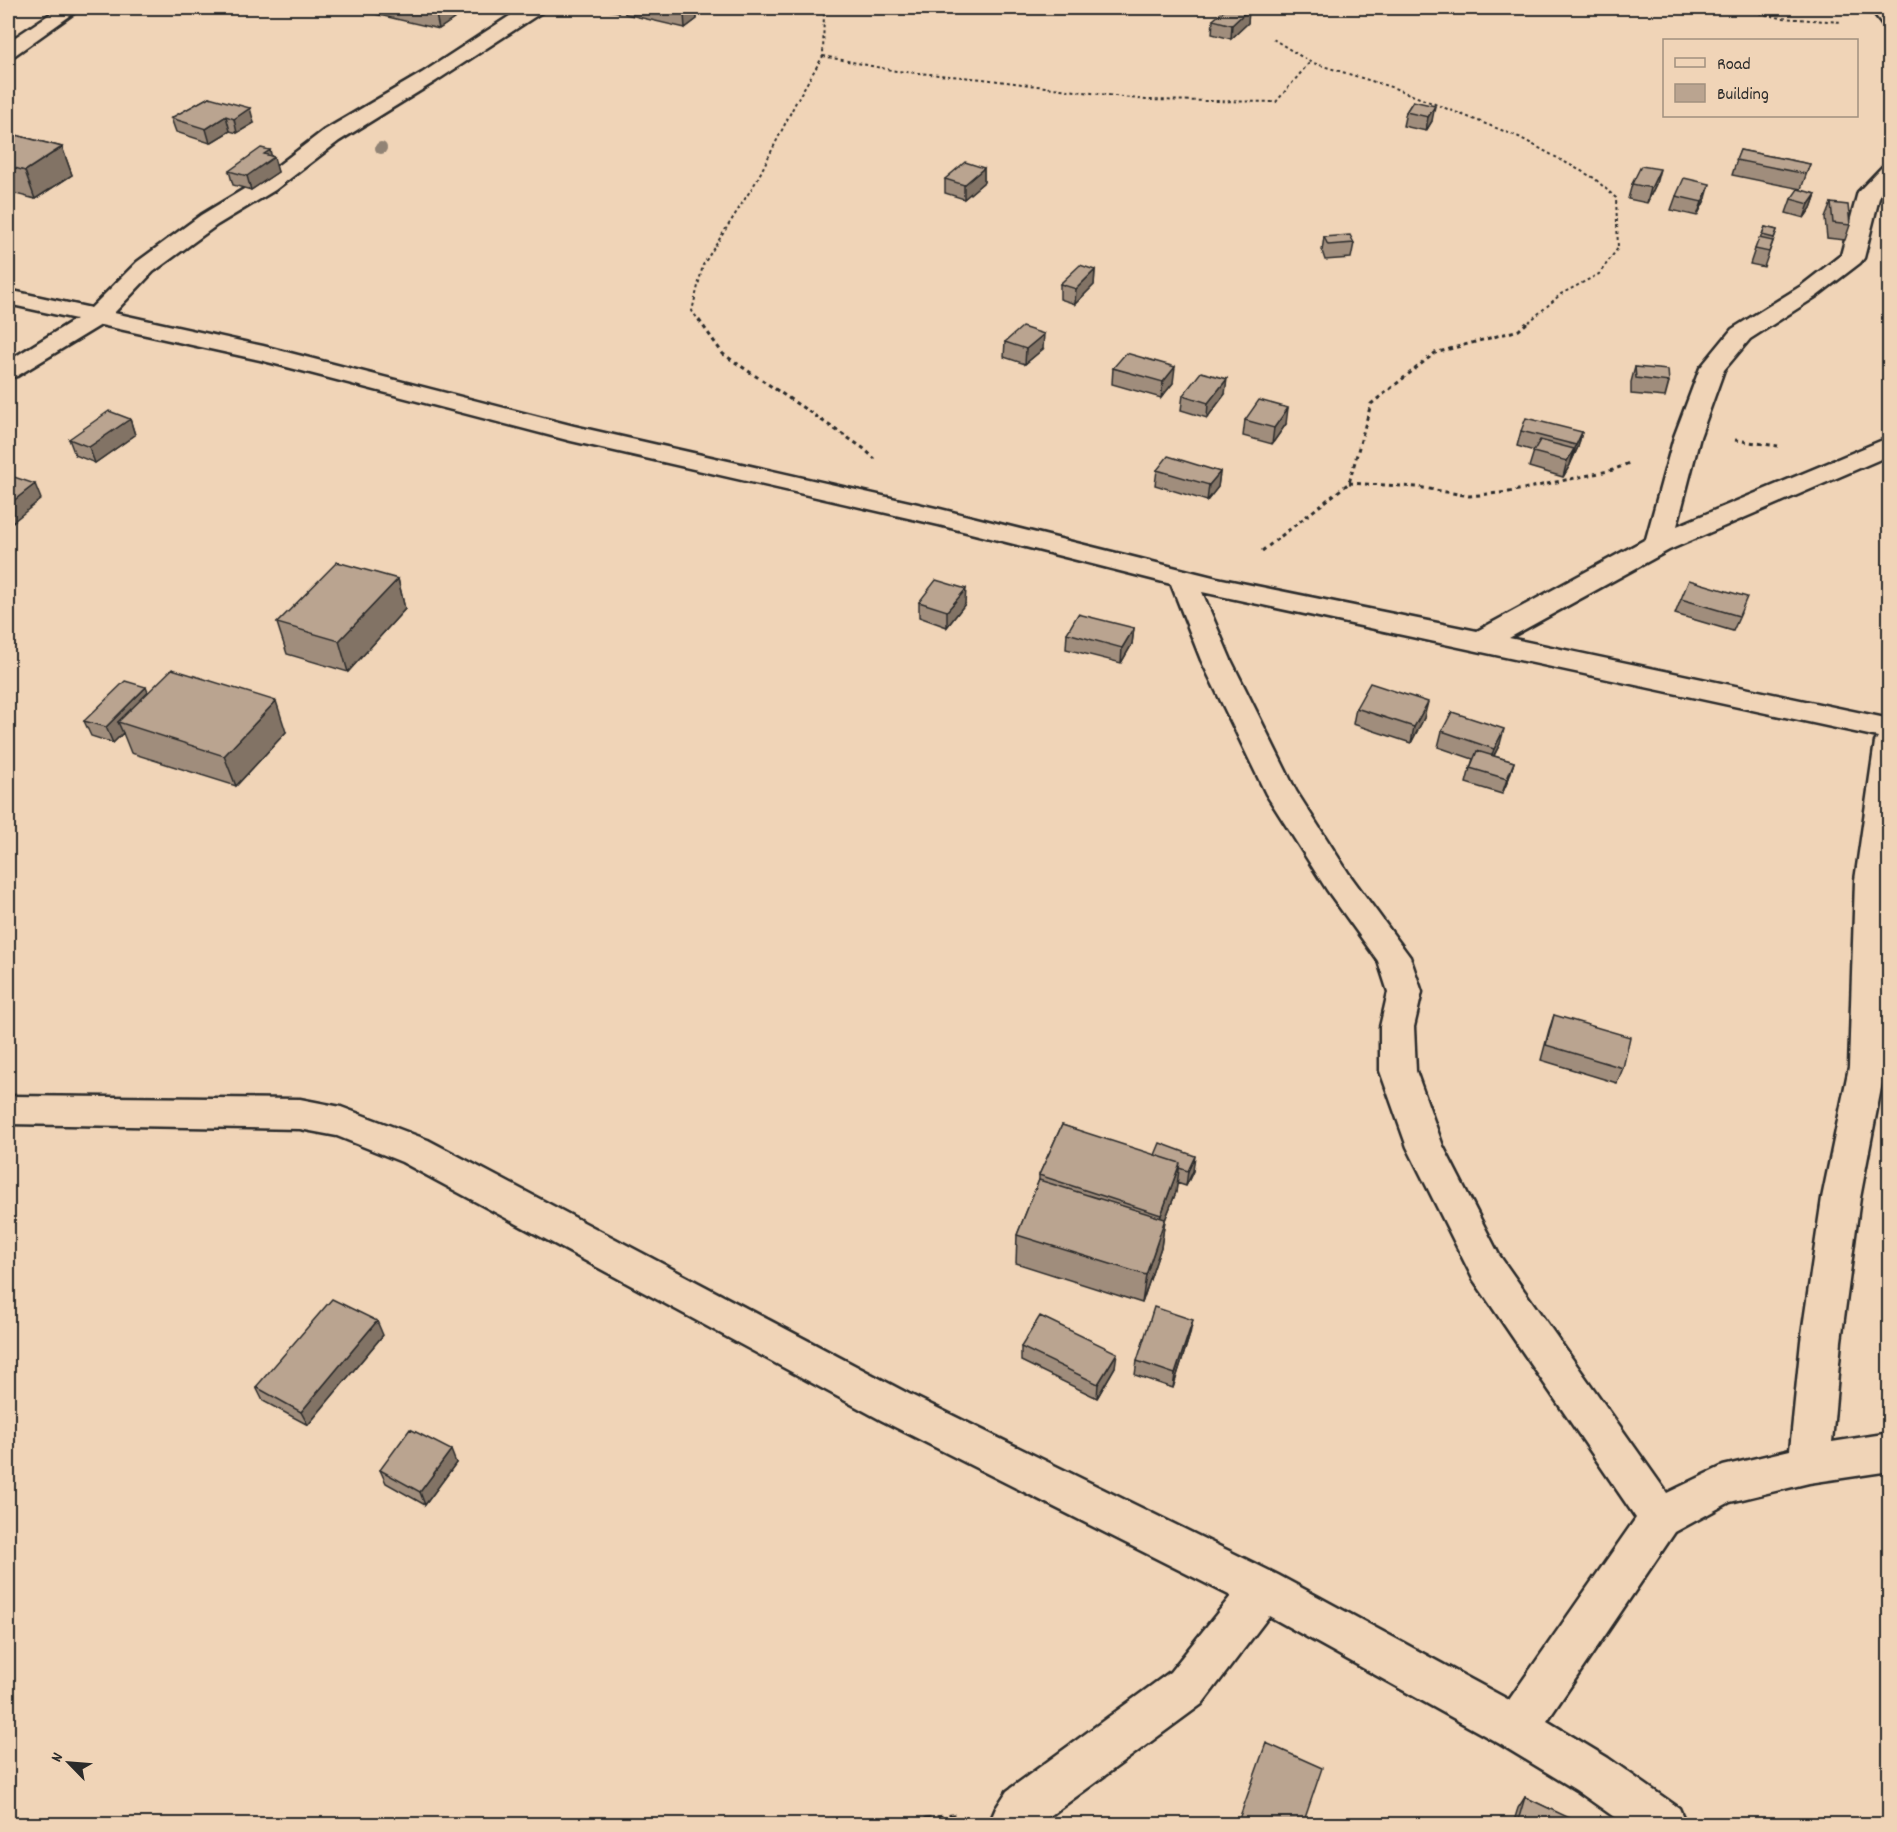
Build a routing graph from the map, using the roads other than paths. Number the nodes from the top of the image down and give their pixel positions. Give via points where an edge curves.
1 (71, 8) edge
2 (535, 8) edge
3 (1879, 8) edge
4 (1890, 21) edge
5 (8, 51) edge
6 (1890, 172) edge
7 (8, 297) edge
8 (96, 317) junction
9 (8, 370) edge
10 (1890, 445) edge
11 (1659, 544) junction
12 (1183, 579) junction
13 (1481, 641) junction
14 (1890, 729) edge
15 (1890, 742) edge
16 (8, 1110) edge
17 (1890, 1452) edge
18 (1809, 1464) junction
19 (1660, 1518) junction
20 (1263, 1590) junction
21 (1516, 1728) junction
22 (1018, 1816) edge
23 (1663, 1824) edge

1 - 5 street
2 - 8 street via 331,136 267,184 209,220 145,267
3 - 4 street
6 - 11 street via 1869,192 1852,258 1741,334 1712,368 1687,437
7 - 8 street
8 - 9 street
8 - 12 street via 263,353 571,433 940,517
10 - 11 street
11 - 13 street
12 - 13 street
12 - 19 street via 1216,660 1282,794 1338,882 1393,957 1404,992 1397,1027 1398,1071 1425,1147 1486,1267
13 - 14 street
15 - 18 street via 1871,880 1867,1067 1840,1198
16 - 20 street via 277,1113 341,1122 415,1151 895,1407
17 - 18 street
18 - 19 street via 1723,1485
19 - 21 street
20 - 21 street
20 - 22 street via 1186,1688
21 - 23 street via 1592,1774

